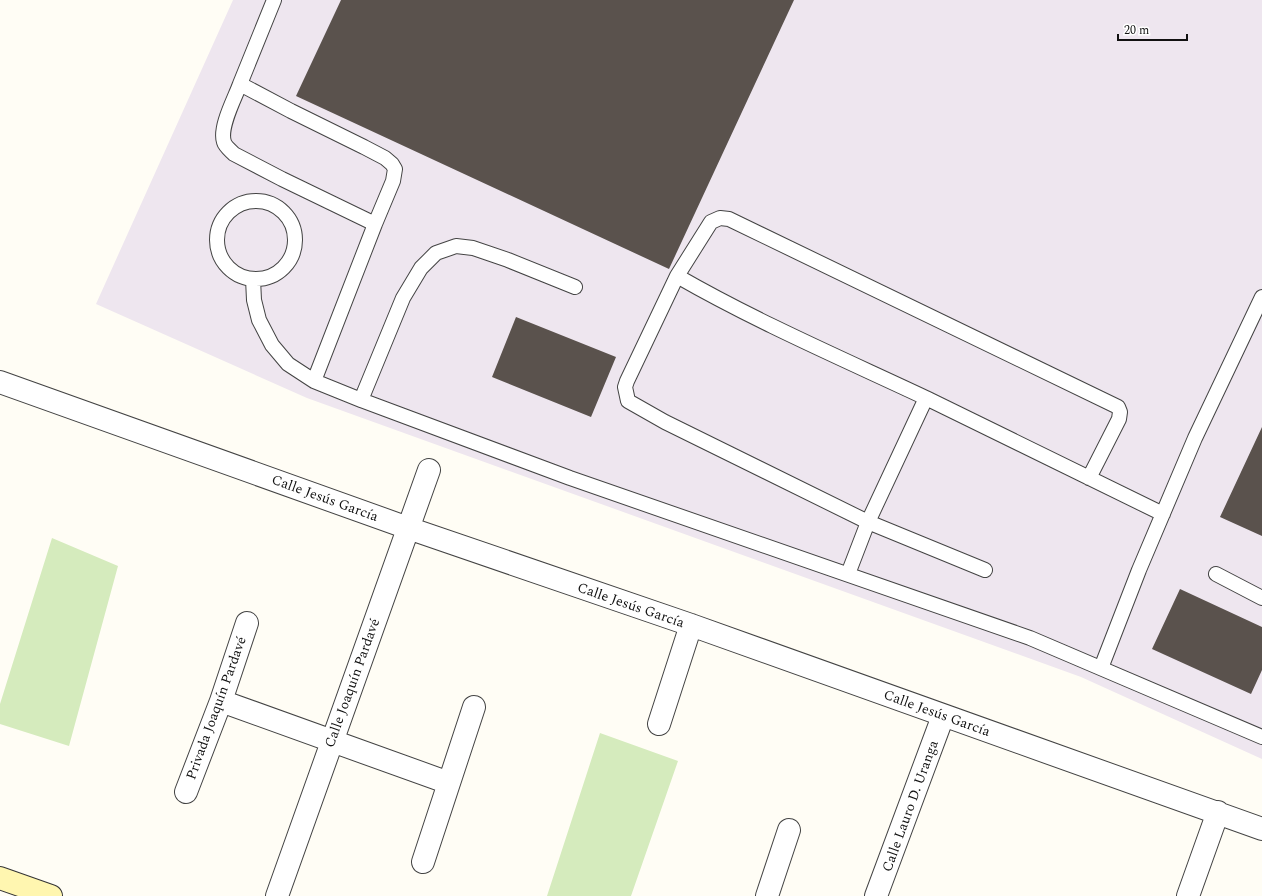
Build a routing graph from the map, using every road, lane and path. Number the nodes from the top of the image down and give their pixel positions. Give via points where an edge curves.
1 (274, 0) edge
2 (240, 84) junction
3 (375, 224) junction
4 (677, 276) junction
5 (253, 279) junction
6 (575, 287) dead end
7 (1262, 297) edge
8 (314, 381) junction
9 (0, 382) edge
10 (926, 398) junction
11 (361, 400) junction
12 (429, 470) dead end
13 (1089, 478) junction
14 (1163, 514) junction
15 (868, 522) junction
16 (408, 528) junction
17 (985, 570) dead end
18 (848, 574) junction
19 (1216, 574) dead end
20 (1262, 598) edge
21 (247, 623) dead end
22 (691, 625) junction
23 (1102, 668) junction
24 (221, 701) junction
25 (474, 707) dead end
26 (943, 716) junction
27 (659, 724) dead end
28 (1262, 736) edge
29 (332, 740) junction
30 (449, 783) junction
31 (186, 792) dead end
32 (1218, 812) junction
33 (1262, 829) edge
34 (789, 830) dead end
35 (423, 862) dead end
36 (0, 878) edge
37 (26, 892) edge
38 (51, 896) edge
39 (277, 896) edge
40 (767, 896) edge
41 (876, 896) edge
42 (1188, 896) edge

1 - 2 lane
2 - 3 lane via 224,126 224,143 228,149 282,179
2 - 3 lane via 364,147 392,164 395,169 393,181
3 - 8 lane
4 - 10 lane via 712,296
4 - 13 lane via 711,222 720,218 729,219 1104,400 1118,407 1119,419
4 - 15 lane via 627,381 625,387 628,401
5 - 5 lane via 275,274 284,267 291,258 296,237 288,216 280,208 270,202 258,200 247,201 228,212 221,220 216,242 224,263 242,277
5 - 8 lane via 254,300 259,320 272,345 288,364
6 - 11 lane via 473,248 456,246 436,253 421,268 403,298
7 - 14 lane via 1195,438
8 - 11 lane
9 - 16 street, Calle Jesús García
10 - 13 lane
10 - 15 lane
11 - 18 lane via 570,478
12 - 16 street, Calle Joaquín Pardavé
13 - 14 lane
14 - 23 lane
15 - 17 lane
15 - 18 lane
16 - 22 street, Calle Jesús García
16 - 29 street, Calle Joaquín Pardavé
18 - 23 lane via 1030,638
19 - 20 lane
21 - 24 street, Privada Joaquín Pardavé
22 - 26 street, Calle Jesús García
22 - 27 street
23 - 28 lane
24 - 29 street
24 - 31 street, Privada Joaquín Pardavé
25 - 30 street
26 - 32 street, Calle Jesús García
26 - 41 street, Calle Lauro D. Uranga
29 - 30 street
29 - 39 street, Calle Joaquín Pardavé
30 - 35 street
32 - 33 street, Calle Jesús García
32 - 42 street
34 - 40 street
36 - 37 street
37 - 38 street

